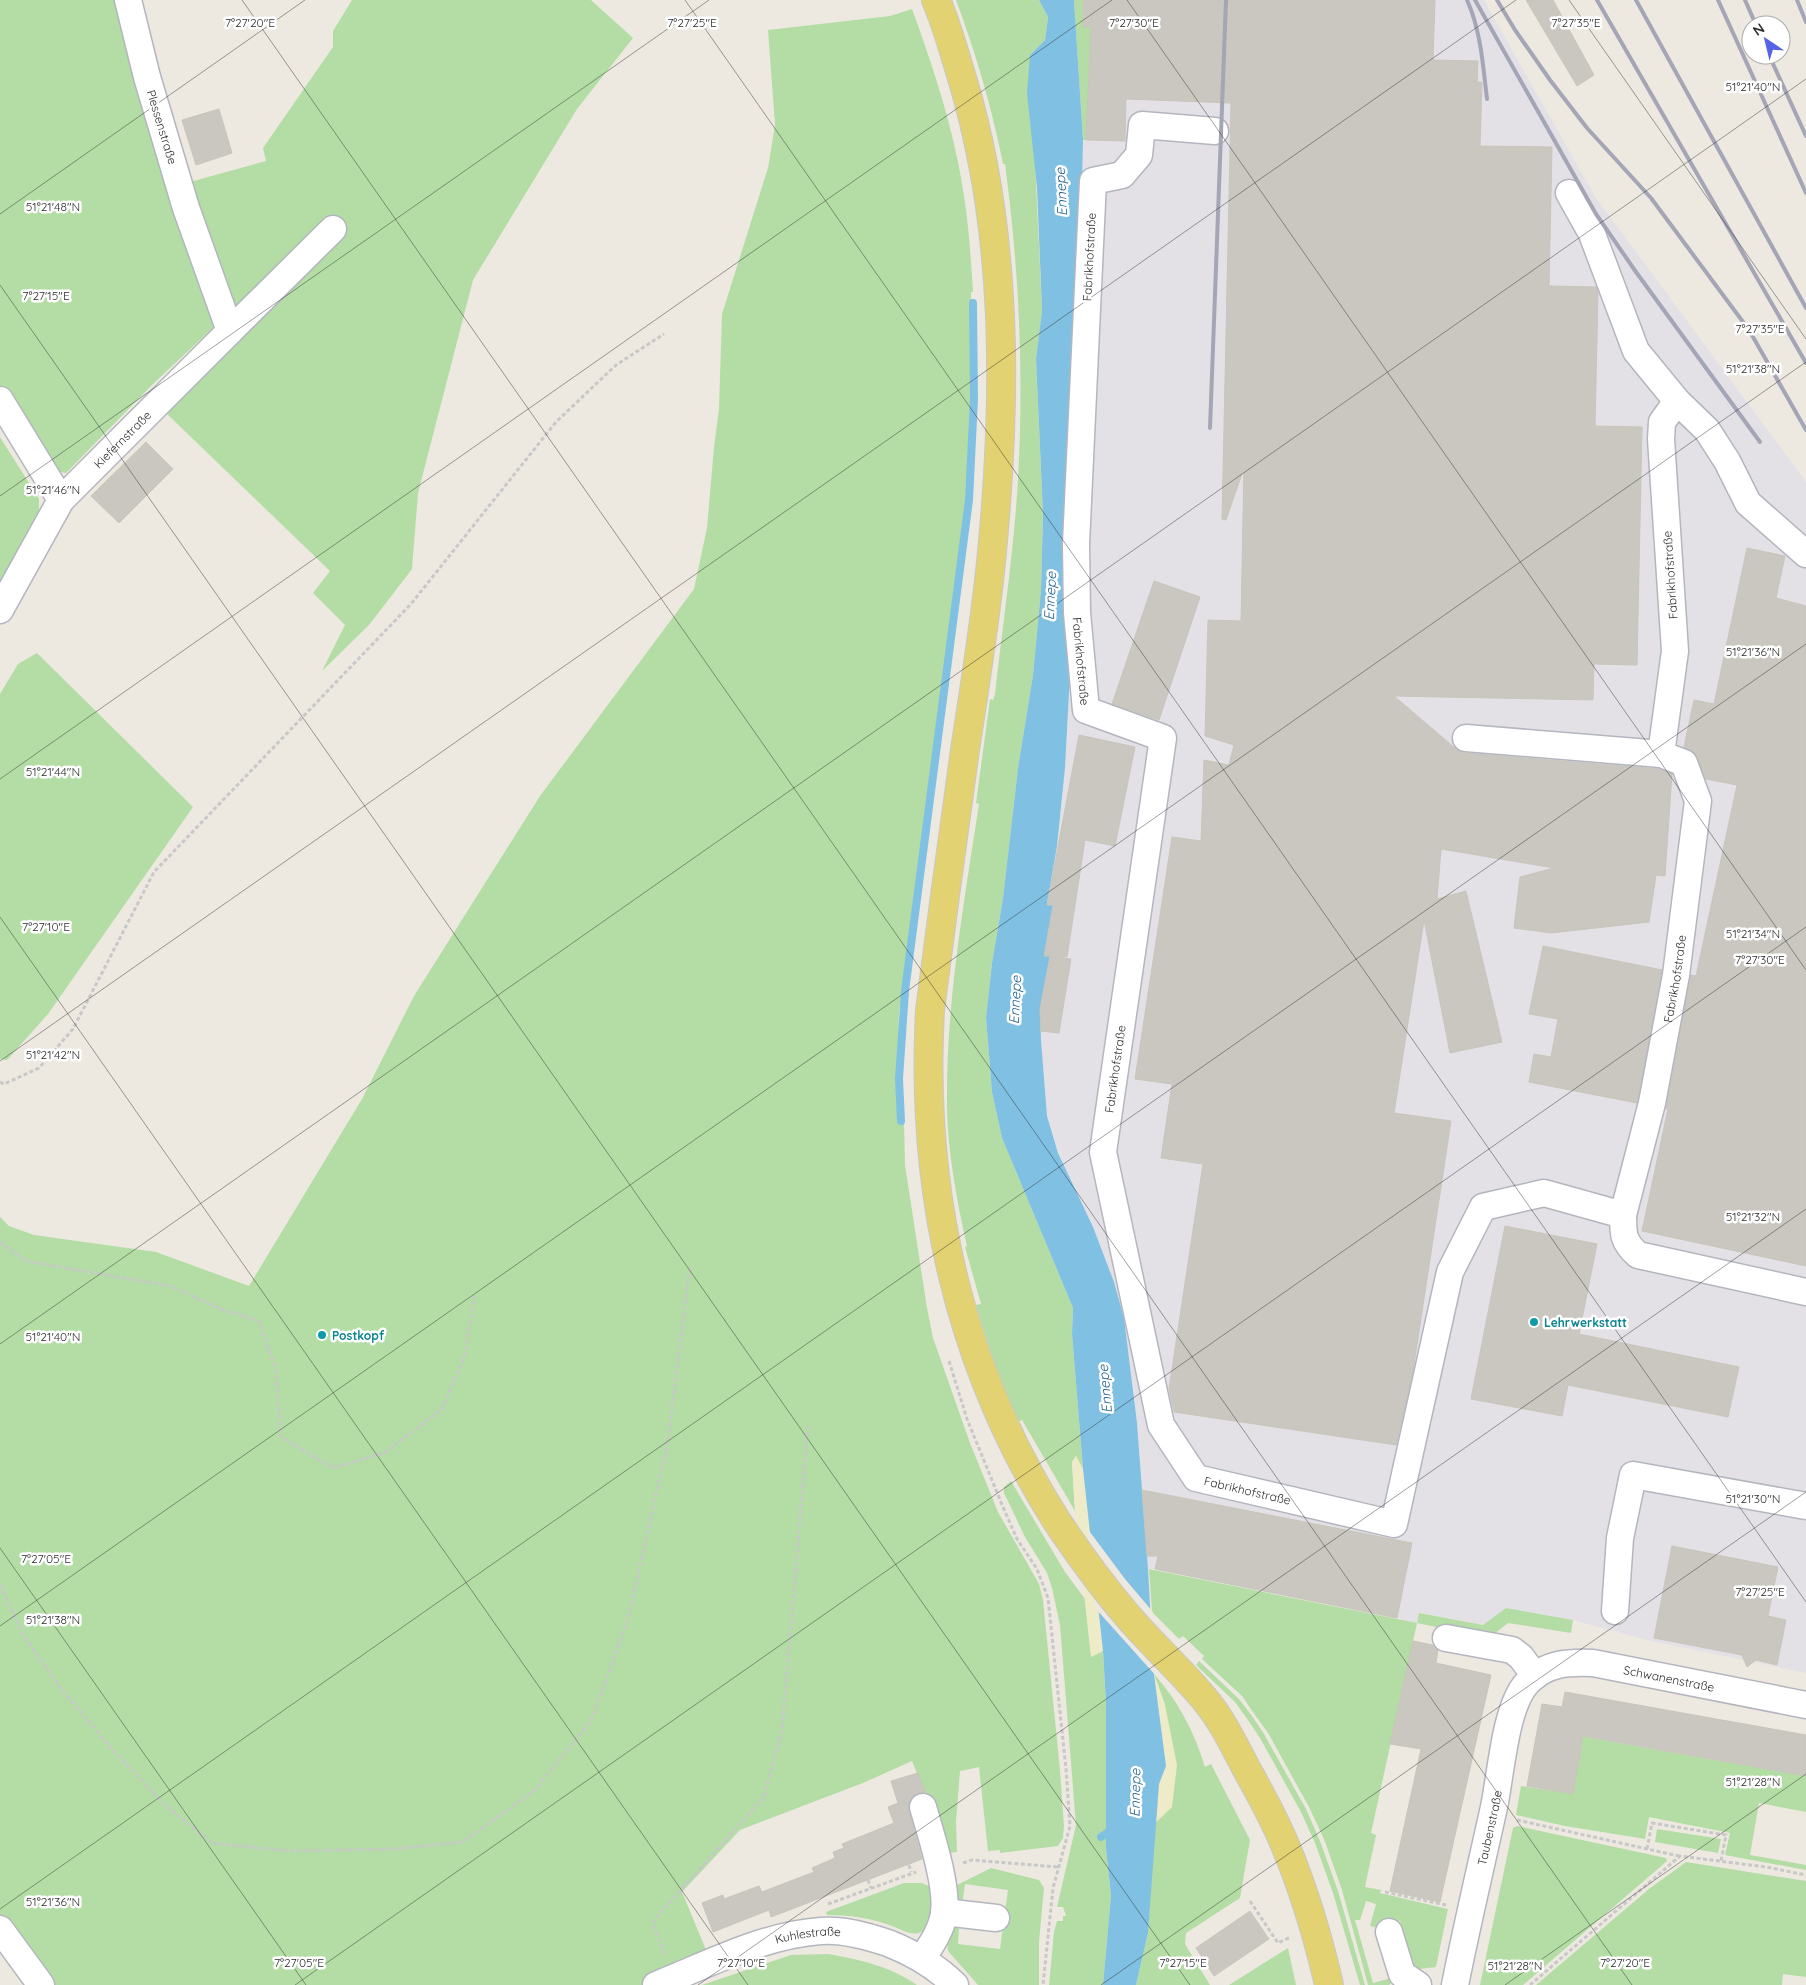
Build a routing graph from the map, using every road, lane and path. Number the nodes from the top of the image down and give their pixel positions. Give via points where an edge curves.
1 (128, 0) edge
2 (936, 0) edge
3 (1215, 131) dead end
4 (1569, 193) dead end
5 (333, 229) dead end
6 (230, 331) junction
7 (664, 334) dead end
8 (0, 400) edge
9 (1677, 401) junction
10 (61, 500) junction
11 (1806, 554) edge
12 (0, 610) edge
13 (1466, 738) dead end
14 (1661, 754) junction
15 (0, 1082) edge
16 (1623, 1215) junction
17 (0, 1242) edge
18 (690, 1264) dead end
19 (1806, 1292) edge
20 (474, 1296) dead end
21 (947, 1357) dead end
22 (808, 1424) dead end
23 (1806, 1506) edge
24 (0, 1584) edge
25 (1615, 1611) dead end
26 (1446, 1638) dead end
27 (1535, 1676) junction
28 (1806, 1705) edge
29 (923, 1807) dead end
30 (1492, 1814) junction
31 (1646, 1849) junction
32 (1680, 1856) junction
33 (1721, 1861) junction
34 (908, 1864) dead end
35 (1058, 1867) junction
36 (939, 1871) junction
37 (911, 1872) junction
38 (1806, 1875) edge
39 (868, 1880) dead end
40 (871, 1888) junction
41 (1385, 1892) dead end
42 (1250, 1901) dead end
43 (1471, 1911) junction
44 (944, 1912) junction
45 (996, 1918) dead end
46 (1314, 1927) junction
47 (0, 1929) edge
48 (822, 1931) junction
49 (1389, 1932) dead end
50 (922, 1959) junction
51 (663, 1982) edge
52 (41, 1985) edge
53 (955, 1985) edge
54 (1043, 1985) edge
55 (1329, 1985) edge
56 (1418, 1985) edge
57 (1455, 1985) edge
58 (1530, 1985) edge

1 - 6 street, Plessenstraße via 186,208
2 - 46 main road via 976,124 990,202 998,292 1000,410 992,552 930,1010 930,1145 946,1247 991,1396 1011,1440 1058,1523 1094,1574 1220,1720 1286,1846
3 - 16 street, Fabrikhofstraße via 1142,125 1139,155 1122,175 1093,181 1076,534 1077,613 1086,710 1163,738 1103,1152 1161,1425 1196,1478 1394,1524 1450,1272 1483,1207 1544,1193
4 - 9 street via 1592,234 1636,351
5 - 6 street, Kiefernstraße
6 - 10 street, Kiefernstraße
7 - 15 path via 616,365 556,422 411,604 154,872 73,1029 39,1068 4,1084
8 - 10 street
9 - 11 street via 1707,430 1748,503
9 - 14 street, Fabrikhofstraße via 1662,422 1661,439 1675,651
10 - 12 street, Kiefernstraße
13 - 14 street, Fabrikhofstraße
14 - 16 street, Fabrikhofstraße via 1684,763 1698,802 1676,975 1652,1103
16 - 19 street, Fabrikhofstraße via 1623,1233 1628,1246 1638,1255
17 - 20 path via 26,1261 170,1286 221,1309 259,1321 276,1370 281,1437 333,1468 384,1453 442,1410 465,1355
18 - 24 path via 666,1450 628,1619 591,1721 535,1790 463,1842 393,1849 289,1851 212,1843 166,1806 62,1690 25,1638
21 - 35 path via 1002,1507 1037,1569 1048,1598 1070,1826
22 - 51 path via 782,1730 764,1797 653,1921
23 - 25 street via 1633,1475 1620,1538
26 - 27 street via 1512,1650
27 - 28 street, Schwanenstraße via 1557,1664 1593,1663
27 - 30 street, Taubenstraße via 1522,1690 1511,1713
29 - 36 street
30 - 31 path
30 - 43 street, Taubenstraße
31 - 32 path
31 - 33 path via 1652,1823 1726,1835
32 - 33 path
32 - 58 path
33 - 38 path
34 - 37 path
35 - 36 path via 972,1860
35 - 54 path
36 - 37 path
36 - 44 street
37 - 40 path
39 - 40 path
40 - 48 path via 812,1909
41 - 43 path
42 - 46 path via 1278,1943
43 - 57 street, Taubenstraße
44 - 45 street
44 - 50 street via 936,1938
46 - 55 main road
47 - 52 street
48 - 50 street, Kuhlestraße via 872,1938
48 - 51 street, Kuhlestraße via 748,1947
49 - 56 street via 1402,1974
50 - 53 street, Kuhlestraße

